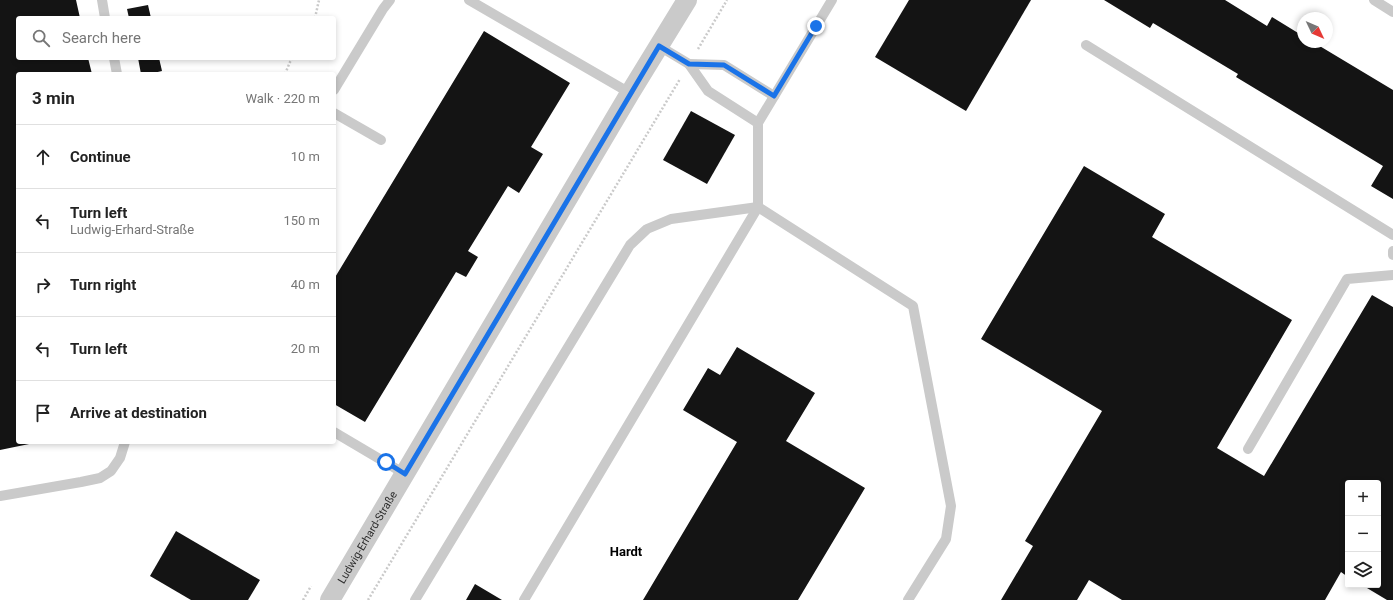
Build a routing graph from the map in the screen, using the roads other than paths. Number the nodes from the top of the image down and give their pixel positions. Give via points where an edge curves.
1 (102, 0) edge
2 (390, 0) edge
3 (469, 0) edge
4 (687, 0) edge
5 (832, 0) edge
6 (1374, 0) edge
7 (1393, 12) edge
8 (106, 16) edge
9 (1086, 45) dead end
10 (659, 46) junction
11 (114, 60) edge
12 (689, 64) junction
13 (117, 72) edge
14 (336, 87) edge
15 (630, 94) junction
16 (774, 96) junction
17 (336, 114) edge
18 (758, 123) junction
19 (381, 140) dead end
20 (758, 207) junction
21 (1393, 235) edge
22 (1393, 251) edge
23 (1393, 255) edge
24 (1393, 275) edge
25 (336, 433) edge
26 (124, 444) edge
27 (1248, 449) dead end
28 (405, 474) junction
29 (0, 496) edge
30 (330, 600) edge
31 (415, 600) edge
32 (524, 600) edge
33 (908, 600) edge

1 - 8 lane
2 - 14 lane
3 - 15 lane
4 - 10 street, Ludwig-Erhard-Straße
5 - 16 lane
6 - 7 lane
9 - 21 lane
10 - 12 lane
10 - 15 street, Ludwig-Erhard-Straße
11 - 13 lane
12 - 16 lane via 724,65
12 - 18 lane via 708,91
15 - 28 street, Ludwig-Erhard-Straße
16 - 18 lane
17 - 19 lane
18 - 20 lane
20 - 31 lane via 671,219 647,228 630,245
20 - 32 lane
20 - 33 lane via 913,306 951,506 946,539
22 - 23 lane
24 - 27 lane via 1347,279
25 - 28 lane
26 - 29 lane via 120,458 111,471 100,478
28 - 30 street, Ludwig-Erhard-Straße

